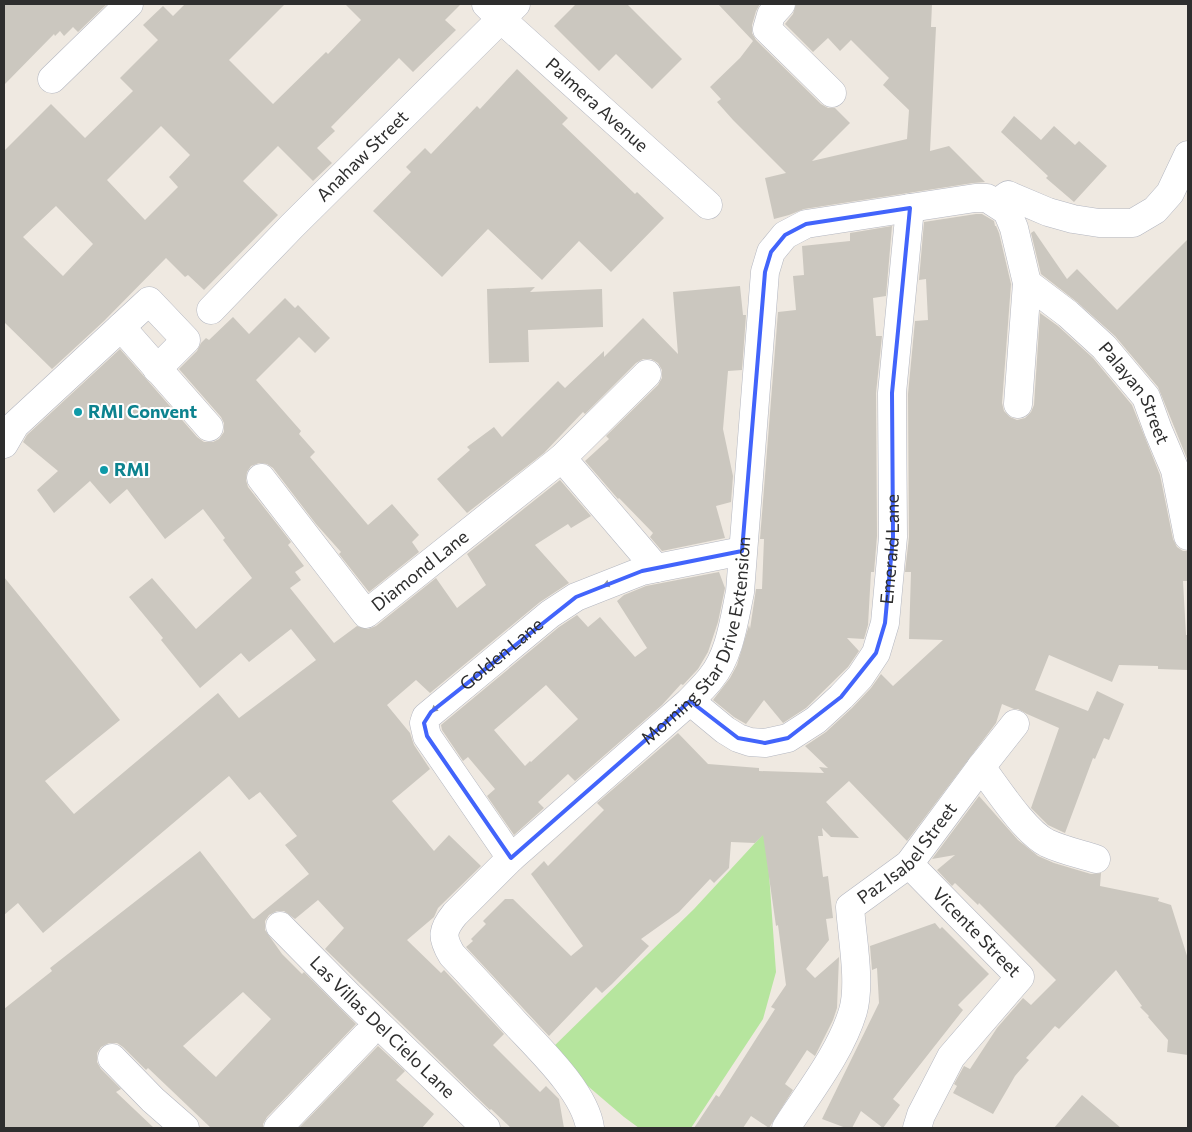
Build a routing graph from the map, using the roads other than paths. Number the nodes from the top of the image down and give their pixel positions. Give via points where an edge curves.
1 (129, 4) edge
2 (781, 4) edge
3 (501, 9) edge
4 (52, 79) dead end
5 (832, 93) dead end
6 (1188, 155) edge
7 (997, 203) junction
8 (708, 205) dead end
9 (910, 208) junction
10 (1027, 283) junction
11 (212, 310) dead end
12 (121, 327) junction
13 (157, 369) junction
14 (647, 374) dead end
15 (1018, 404) dead end
16 (209, 427) dead end
17 (4, 444) edge
18 (562, 458) junction
19 (261, 478) dead end
20 (1188, 536) edge
21 (742, 551) junction
22 (656, 568) junction
23 (690, 701) junction
24 (1015, 724) dead end
25 (981, 767) junction
26 (512, 858) junction
27 (1096, 859) dead end
28 (909, 864) junction
29 (280, 926) dead end
30 (366, 1036) dead end
31 (112, 1058) dead end
32 (184, 1128) edge
33 (278, 1128) edge
34 (486, 1128) edge
35 (590, 1128) edge
36 (786, 1128) edge
37 (917, 1128) edge

1 - 4 street
2 - 5 street via 771,15 767,28
3 - 8 street, Palmera Avenue
3 - 11 street, Anahaw Street
6 - 7 street via 1170,193 1155,210 1133,223 1073,219 1008,195
7 - 9 street, Morning Star Drive Extension via 987,198 974,198
7 - 10 street via 1007,211 1014,228
9 - 21 street, Morning Star Drive Extension via 806,224 785,235 771,252 765,272
9 - 23 street, Emerald Lane via 892,393 893,537 885,623 876,653 842,698 788,738 765,742 738,738
10 - 15 street
10 - 20 street, Palayan Street via 1104,347 1146,397 1175,470
12 - 13 street
12 - 13 street via 149,301 186,340
12 - 17 street via 15,425
13 - 16 street
14 - 18 street, Diamond Lane
18 - 19 street, Diamond Lane via 366,614
18 - 22 street
21 - 22 street, Golden Lane
21 - 23 street, Morning Star Drive Extension via 740,592 724,655 712,677
22 -> 26 street, Golden Lane via 576,597 550,614 426,717 427,736
23 - 26 street, Morning Star Drive Extension
24 - 25 street, Paz Isabel Street
25 - 27 street via 1034,834 1047,843
25 - 28 street, Paz Isabel Street
26 - 35 street, Morning Star Drive Extension via 447,924 444,934 446,945 551,1061 582,1105
28 - 36 street, Paz Isabel Street via 850,907 856,978 853,1010 839,1044
28 - 37 street, Vicente Street via 1020,977 951,1057
29 - 34 street, Las Villas Del Cielo Lane
30 - 33 street
31 - 32 street

